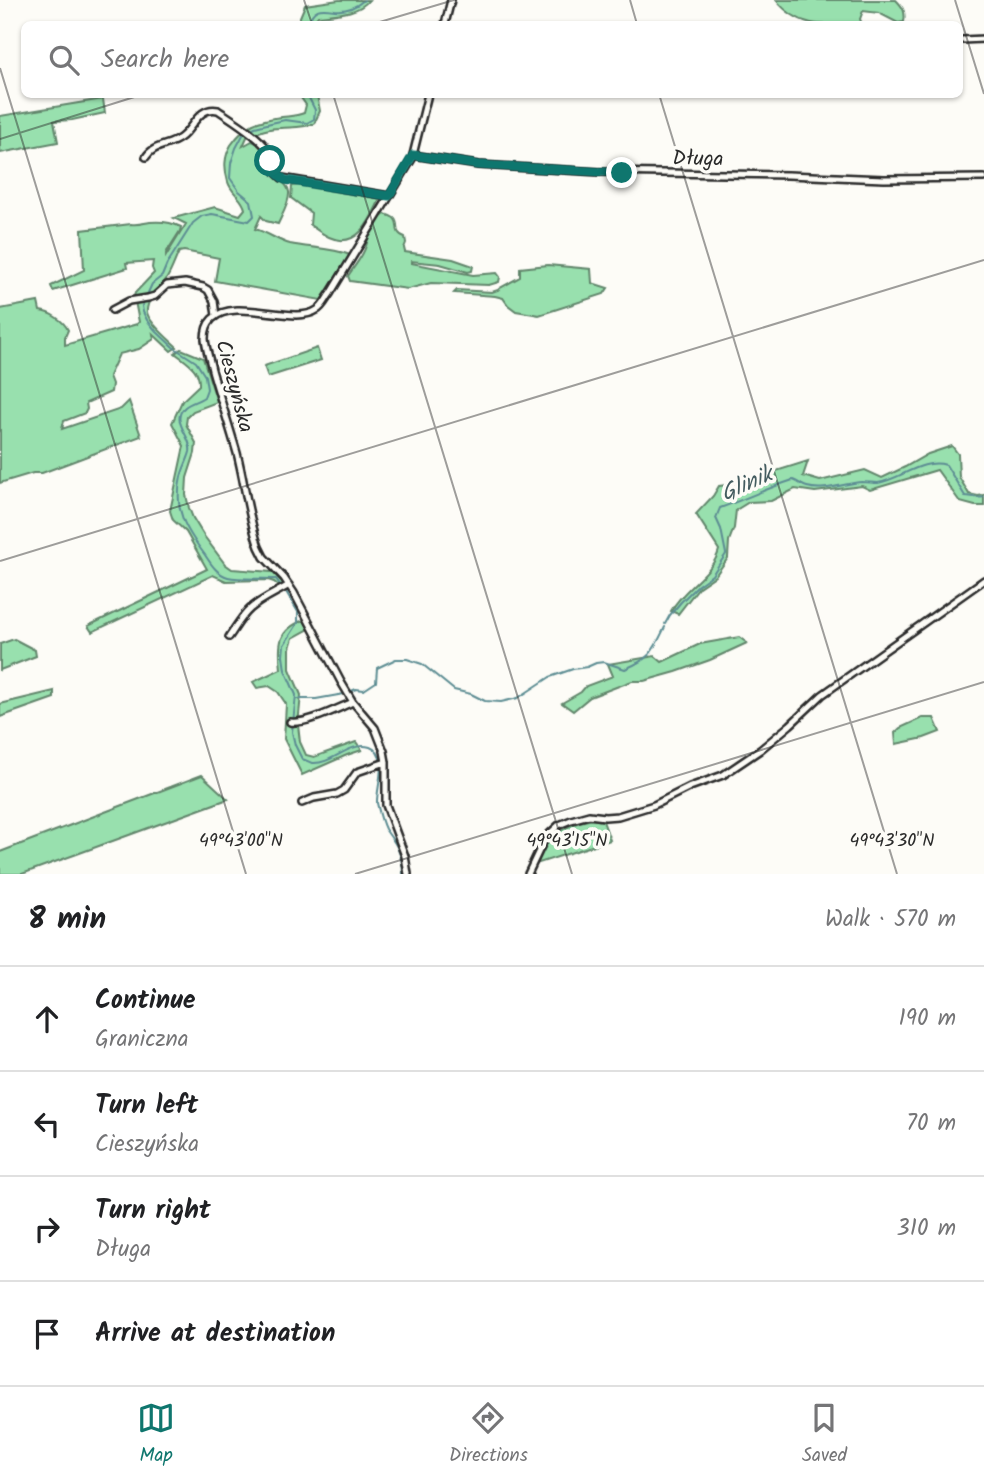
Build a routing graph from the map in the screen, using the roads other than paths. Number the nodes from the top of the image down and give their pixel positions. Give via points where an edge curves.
1 (451, 0) edge
2 (446, 21) edge
3 (984, 39) edge
4 (963, 40) edge
5 (427, 98) edge
6 (413, 155) junction
7 (146, 156) dead end
8 (984, 178) edge
9 (389, 196) junction
10 (112, 310) dead end
11 (216, 316) junction
12 (984, 580) edge
13 (285, 587) junction
14 (229, 637) dead end
15 (353, 702) junction
16 (292, 722) dead end
17 (383, 763) junction
18 (302, 803) dead end
19 (408, 874) edge
20 (528, 874) edge

1 - 2 street
3 - 4 street
5 - 6 street, Cieszyńska
6 - 8 street, Długa via 478,165 611,172
6 - 9 street, Cieszyńska
7 - 9 street via 179,139 199,115 218,110 267,149 275,172 285,180
9 - 11 street, Cieszyńska via 317,311 304,315 232,310
10 - 11 street via 155,296 174,283 208,290
11 - 13 street, Cieszyńska via 207,327 206,342 218,394 259,547
12 - 20 street via 822,695 760,750 723,775 618,816 589,815 559,825 545,838
13 - 14 street via 248,611
13 - 15 street, Cieszyńska
15 - 16 street
15 - 17 street, Cieszyńska via 375,729 384,751
17 - 18 street via 357,772 344,790
17 - 19 street, Cieszyńska via 386,805

